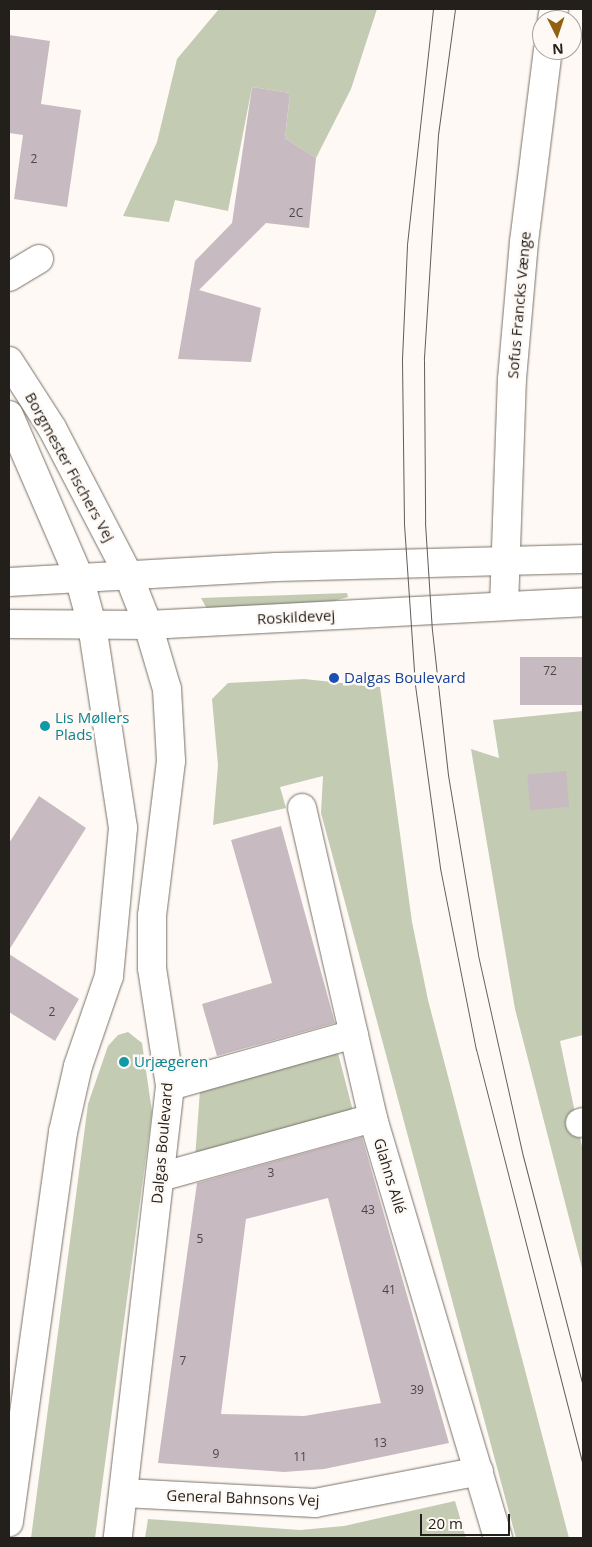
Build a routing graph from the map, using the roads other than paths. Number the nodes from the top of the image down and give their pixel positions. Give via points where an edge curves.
1 (547, 60) edge
2 (39, 259) dead end
3 (9, 277) edge
4 (9, 361) edge
5 (9, 415) edge
6 (583, 559) edge
7 (504, 561) junction
8 (128, 574) junction
9 (79, 577) junction
10 (9, 582) edge
11 (583, 602) edge
12 (504, 606) junction
13 (9, 624) edge
14 (92, 625) junction
15 (148, 625) junction
16 (302, 808) dead end
17 (354, 1034) junction
18 (170, 1086) junction
19 (373, 1118) junction
20 (160, 1177) junction
21 (479, 1471) junction
22 (12, 1477) edge
23 (124, 1493) junction
24 (9, 1522) edge
25 (118, 1538) edge
26 (498, 1538) edge

1 - 7 street, Sofus Francks Vænge via 524,242 512,379
2 - 3 street
4 - 8 street, Borgmester Fischers Vej via 52,428
5 - 9 street, Borgmester Fischers Vej
6 - 7 street
7 - 8 street
7 - 12 street, Sofus Francks Vænge
8 - 9 street
8 - 15 street, Dalgas Boulevard
9 - 10 street
9 - 14 street
11 - 12 street, Roskildevej
12 - 15 street, Roskildevej
13 - 14 street, Roskildevej
14 - 15 street, Roskildevej
14 - 22 street via 123,828 109,976 78,1066 63,1132
15 - 18 street, Dalgas Boulevard via 167,689 171,761 152,916 152,968
16 - 17 street, Glahns Allé
17 - 18 street
17 - 19 street, Glahns Allé
18 - 20 street, Dalgas Boulevard
19 - 20 street
19 - 21 street, Glahns Allé
20 - 23 street, Dalgas Boulevard
21 - 23 street, General Bahnsons Vej via 315,1503
21 - 26 street, Glahns Allé
22 - 24 street
23 - 25 street, Dalgas Boulevard

